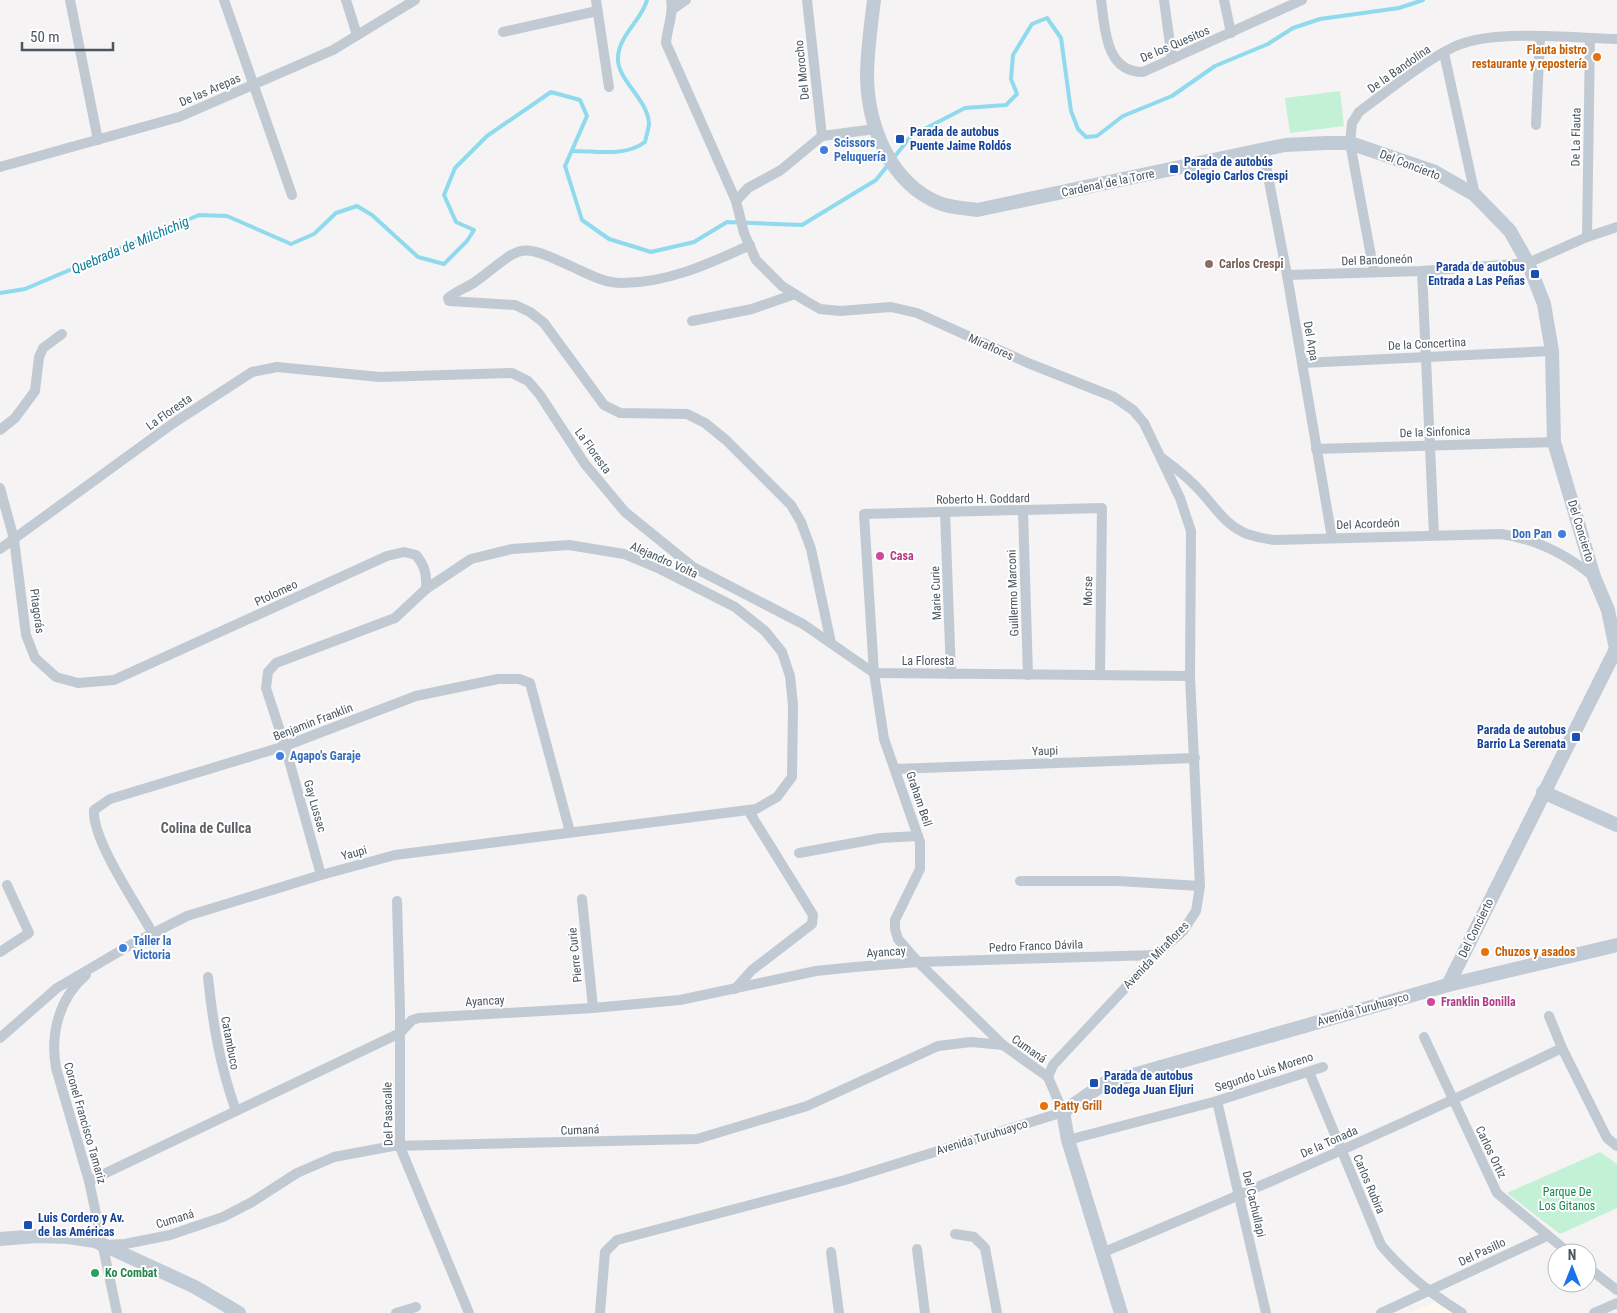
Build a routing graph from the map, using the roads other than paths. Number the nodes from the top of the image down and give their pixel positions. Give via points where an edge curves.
1 (70, 0) edge
2 (224, 0) edge
3 (346, 0) edge
4 (415, 0) edge
5 (596, 0) edge
6 (686, 0) edge
7 (807, 0) edge
8 (874, 0) edge
9 (1101, 0) edge
10 (1164, 0) edge
11 (1224, 0) edge
12 (1302, 0) edge
13 (1290, 2) edge
14 (672, 4) edge
15 (596, 11) junction
16 (503, 32) dead end
17 (1231, 33) junction
18 (358, 35) junction
19 (1540, 37) junction
20 (1590, 38) junction
21 (1617, 39) edge
22 (1444, 53) junction
23 (1172, 59) junction
24 (255, 85) junction
25 (609, 87) dead end
26 (1536, 125) dead end
27 (875, 129) junction
28 (822, 136) junction
29 (98, 140) junction
30 (1350, 143) junction
31 (1262, 150) junction
32 (0, 167) edge
33 (292, 195) dead end
34 (1475, 195) junction
35 (737, 206) junction
36 (1617, 227) edge
37 (1587, 237) junction
38 (750, 245) junction
39 (1528, 263) junction
40 (1422, 271) junction
41 (1374, 272) junction
42 (1287, 275) junction
43 (795, 294) junction
44 (692, 321) dead end
45 (62, 334) dead end
46 (1552, 350) junction
47 (1427, 356) junction
48 (1303, 363) junction
49 (0, 430) edge
50 (1554, 442) junction
51 (1430, 444) junction
52 (1316, 449) junction
53 (1162, 457) junction
54 (0, 488) edge
55 (1102, 508) joint
56 (1023, 510) junction
57 (945, 512) junction
58 (864, 514) joint
59 (1191, 530) joint
60 (1434, 535) junction
61 (1332, 538) junction
62 (14, 539) junction
63 (0, 549) edge
64 (693, 567) junction
65 (1594, 577) junction
66 (687, 583) junction
67 (426, 589) junction
68 (831, 643) junction
69 (1617, 649) edge
70 (874, 673) junction
71 (951, 674) junction
72 (1100, 674) junction
73 (1028, 675) junction
74 (1190, 676) junction
75 (114, 680) joint
76 (266, 688) joint
77 (285, 746) junction
78 (1195, 758) junction
79 (895, 769) junction
80 (1544, 792) junction
81 (752, 809) junction
82 (1617, 825) edge
83 (570, 832) junction
84 (918, 836) junction
85 (798, 853) dead end
86 (322, 875) junction
87 (1020, 882) dead end
88 (7, 885) dead end
89 (1200, 886) junction
90 (582, 899) dead end
91 (397, 901) dead end
92 (154, 934) junction
93 (1617, 945) edge
94 (0, 952) edge
95 (1156, 955) junction
96 (108, 957) junction
97 (918, 962) junction
98 (208, 978) dead end
99 (1448, 985) junction
100 (735, 989) junction
101 (593, 1008) junction
102 (1549, 1016) dead end
103 (400, 1032) junction
104 (1424, 1037) dead end
105 (0, 1038) edge
106 (1003, 1045) junction
107 (1562, 1048) junction
108 (1323, 1067) dead end
109 (1309, 1072) junction
110 (1048, 1077) junction
111 (1217, 1101) junction
112 (1453, 1101) junction
113 (236, 1111) junction
114 (1063, 1112) junction
115 (1612, 1136) edge
116 (1068, 1140) junction
117 (1617, 1146) edge
118 (400, 1147) junction
119 (1341, 1150) junction
120 (89, 1181) junction
121 (1239, 1196) junction
122 (955, 1234) dead end
123 (1547, 1236) junction
124 (0, 1239) edge
125 (1556, 1243) edge
126 (103, 1245) junction
127 (917, 1249) dead end
128 (831, 1252) dead end
129 (1104, 1252) junction
130 (1597, 1275) edge
131 (1617, 1290) edge
132 (1428, 1292) junction
133 (1617, 1303) edge
134 (416, 1306) dead end
135 (117, 1313) edge
136 (239, 1313) edge
137 (396, 1313) edge
138 (469, 1313) edge
139 (600, 1313) edge
140 (839, 1313) edge
141 (925, 1313) edge
142 (997, 1313) edge
143 (1121, 1313) edge
144 (1266, 1313) edge
145 (1381, 1313) edge
146 (1462, 1313) edge
147 (1594, 1313) edge

1 - 29 street
2 - 24 street
3 - 18 street
4 - 18 street, De las Arepas
5 - 15 street
6 - 14 street
7 - 28 street, Del Morocho
8 - 27 street via 867,78
9 - 23 street, De los Quesitos via 1108,48 1120,66 1143,72
10 - 23 street
11 - 17 street
12 - 13 street, De los Quesitos
13 - 17 street, De los Quesitos
14 - 35 street via 666,42
15 - 16 street
15 - 25 street
17 - 23 street, De los Quesitos
18 - 24 street, De las Arepas via 333,50
19 - 20 street, De la Bandolina
19 - 22 street, De la Bandolina via 1511,36 1465,43
19 - 26 street
20 - 21 street, De la Bandolina
20 - 37 street, De La Flauta
22 - 30 street, De la Bandolina via 1359,112 1352,123
22 - 34 street
24 - 29 street, De las Arepas via 179,117
24 - 33 street
27 - 28 street
27 - 31 street, Cardenal de la Torre via 884,150 904,178 940,203 977,210
28 - 35 street via 781,170 748,188
29 - 32 street, De las Arepas
30 - 31 street, Cardenal de la Torre via 1285,145
30 - 34 street, Del Concierto via 1435,172
30 - 41 street, De la Bandolina
31 - 42 street, Del Arpa
34 - 39 street, Del Concierto via 1510,232
35 - 38 street, Miraflores
36 - 37 street, Del Bandoneón
37 - 39 street, Del Bandoneón
38 - 43 street, Miraflores via 764,270
38 - 68 street via 707,265 658,280 620,283 596,278 541,252 522,250 448,298 449,301 515,304 544,323 604,405 620,413 687,414 726,440 784,498 801,522 811,549
39 - 40 street, Del Bandoneón
39 - 46 street, Del Concierto via 1544,304
40 - 41 street, Del Bandoneón
40 - 47 street
41 - 42 street, Del Bandoneón
42 - 48 street, Del Arpa
43 - 44 street via 745,311
43 - 53 street, Miraflores via 820,309 840,312 891,307 917,313 1028,364 1114,397 1133,410 1144,423
45 - 49 street via 43,348 35,391 15,418
46 - 47 street, De la Concertina
46 - 50 street, Del Concierto
47 - 48 street, De la Concertina
47 - 51 street
48 - 52 street, Del Arpa
50 - 51 street, De la Sinfonica
50 - 65 street, Del Concierto
51 - 52 street, De la Sinfonica
51 - 60 street
52 - 61 street, Del Arpa
53 - 59 street, Miraflores
53 - 61 street, Del Acordeón via 1184,474 1217,513 1248,534 1274,540
54 - 62 street, Pitagorás
55 - 56 street, Roberto H. Goddard
55 - 72 street, Morse
56 - 57 street, Roberto H. Goddard
56 - 73 street, Guillermo Marconi
57 - 58 street, Roberto H. Goddard
57 - 71 street, Marie Curie
58 - 70 street, Graham Bell
59 - 74 street, Avenida Miraflores
60 - 61 street, Del Acordeón
60 - 65 street, Del Acordeón via 1501,534 1527,538 1569,558
62 - 63 street, La Floresta
62 - 64 street, La Floresta via 172,424 252,372 277,366 380,378 512,373 528,381 540,395 584,464 625,512
62 - 75 street, Pitagorás via 26,635 35,658 56,677 78,683
64 - 66 street
64 - 68 street, La Floresta via 803,624
65 - 69 street, Del Concierto via 1608,610
66 - 67 street, Alejandro Volta via 624,554 569,545 512,549 471,559
66 - 81 street, Alejandro Volta via 735,607 765,631 782,652 790,676 794,737 792,777 777,798
67 - 75 street, Ptolomeo via 427,577 416,555 404,552 387,556
67 - 76 street, Alejandro Volta via 395,618 276,663 268,672
68 - 70 street, La Floresta
69 - 80 street, Del Concierto
70 - 71 street, La Floresta
70 - 79 street, Graham Bell via 884,739
71 - 73 street, La Floresta
72 - 73 street, La Floresta
72 - 74 street, La Floresta
74 - 78 street, Avenida Miraflores
76 - 77 street, Gay Lussac
77 - 83 street, Benjamin Franklin via 416,696 498,679 519,679 530,683 536,700
77 - 86 street, Gay Lussac
77 - 92 street, Benjamin Franklin via 110,800 94,810 93,817 106,851
78 - 79 street, Yaupi
78 - 89 street, Avenida Miraflores
79 - 84 street, Graham Bell
80 - 82 street
80 - 99 street, Del Concierto
81 - 83 street, Yaupi
81 - 100 street via 812,915 812,924 752,970
83 - 86 street, Yaupi via 395,855
84 - 85 street via 881,838
84 - 97 street, Graham Bell via 920,869 895,920 898,939
86 - 92 street, Yaupi via 187,916
87 - 89 street
88 - 94 street via 29,933
89 - 95 street, Avenida Miraflores via 1196,912 1183,931
90 - 101 street, Pierre Curie
91 - 103 street, Del Pasacalle
92 - 96 street, Yaupi
93 - 99 street, Avenida Turuhuayco
95 - 97 street, Pedro Franco Dávila
95 - 110 street, Avenida Miraflores via 1053,1065
96 - 105 street, Yaupi via 57,988
96 - 120 street, Coronel Francisco Tamariz via 76,984 57,1017 53,1049
97 - 100 street, Ayancay via 816,971
97 - 106 street, Graham Bell
98 - 113 street, Catambuco via 221,1065
99 - 114 street, Avenida Turuhuayco via 1105,1083
100 - 101 street, Ayancay via 680,1000
101 - 103 street, Ayancay via 426,1016 412,1020
102 - 107 street
103 - 113 street, Ayancay
103 - 118 street, Del Pasacalle
104 - 112 street, Carlos Ortiz
106 - 110 street, Cumaná
106 - 118 street, Cumaná via 971,1042 938,1046 807,1106 697,1139
107 - 112 street, De la Tonada
107 - 115 street
108 - 109 street, Segundo Luis Moreno
109 - 111 street, Segundo Luis Moreno
109 - 119 street, Carlos Rubira
110 - 114 street
111 - 116 street, Segundo Luis Moreno
111 - 121 street, Del Cachullapi
112 - 119 street, De la Tonada
112 - 123 street, Carlos Ortiz via 1497,1193
113 - 120 street, Ayancay
114 - 116 street
114 - 139 street, Avenida Turuhuayco via 845,1180 617,1240 605,1252
115 - 117 street
116 - 129 street
118 - 126 street, Cumaná via 334,1157 297,1173 223,1217 170,1235
118 - 138 street, Del Pasacalle
119 - 121 street, De la Tonada
119 - 132 street, Carlos Rubira via 1381,1245
120 - 126 street, Coronel Francisco Tamariz
121 - 129 street, De la Tonada
121 - 144 street, Del Cachullapi
122 - 142 street via 974,1237 985,1248
123 - 125 street, Carlos Ortiz
123 - 132 street, Del Pasillo
124 - 126 street via 68,1237
126 - 135 street, Coronel Francisco Tamariz
126 - 136 street via 195,1287
127 - 141 street
128 - 140 street
129 - 143 street
130 - 131 street
132 - 145 street, Del Pasillo
132 - 146 street
133 - 147 street
134 - 137 street

